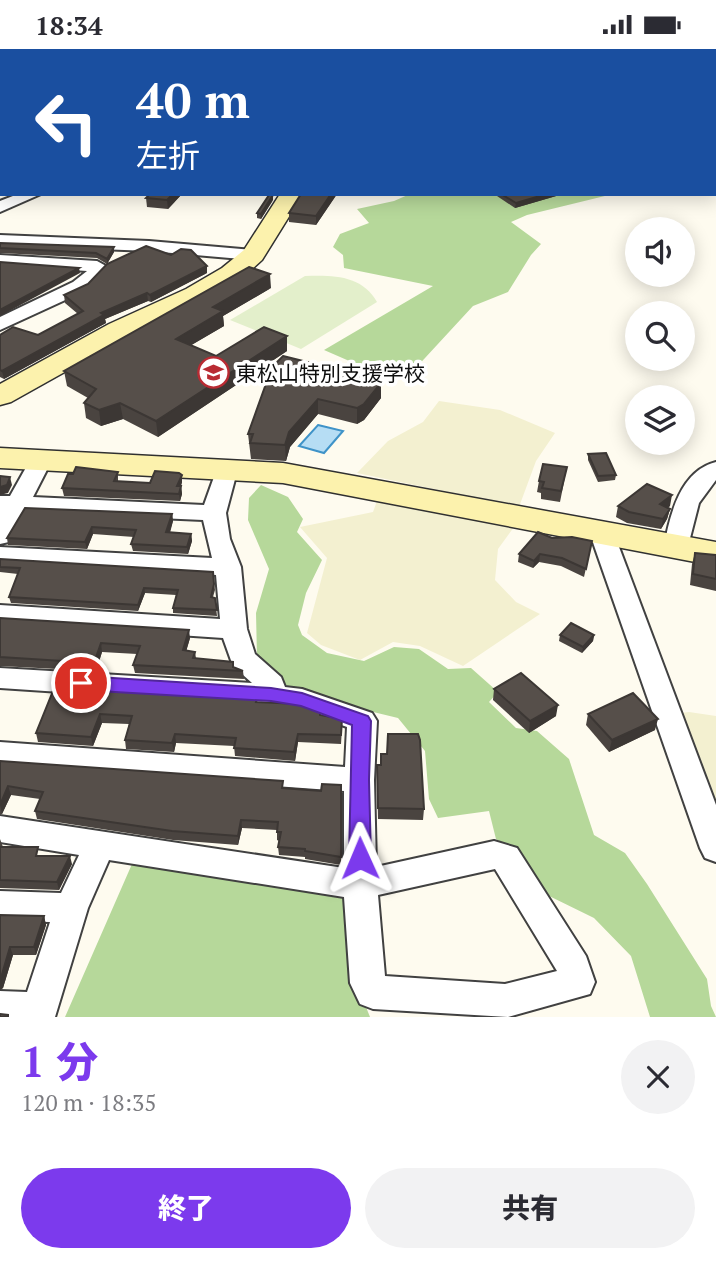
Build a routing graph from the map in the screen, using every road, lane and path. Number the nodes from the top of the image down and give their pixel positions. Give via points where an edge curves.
1 (28, 196) edge
2 (291, 196) edge
3 (0, 207) edge
4 (0, 240) edge
5 (253, 255) junction
6 (6, 260) edge
7 (0, 278) edge
8 (0, 324) edge
9 (0, 396) edge
10 (0, 458) edge
11 (41, 460) junction
12 (227, 468) junction
13 (716, 469) edge
14 (8, 504) edge
15 (214, 513) junction
16 (601, 531) junction
17 (0, 535) edge
18 (676, 546) junction
19 (716, 554) edge
20 (0, 555) edge
21 (228, 568) junction
22 (0, 614) edge
23 (234, 629) junction
24 (0, 678) edge
25 (271, 695) junction
26 (0, 754) edge
27 (359, 780) junction
28 (0, 829) edge
29 (100, 844) junction
30 (716, 848) edge
31 (360, 885) junction
32 (0, 907) edge
33 (71, 908) junction
34 (0, 1008) edge
35 (39, 1013) edge

1 - 3 street
2 - 5 street
4 - 5 street
5 - 9 street via 206,289 119,330
6 - 7 street
6 - 8 street via 97,267 80,286
10 - 11 street
11 - 12 street
11 - 14 street
12 - 15 street
12 - 16 street via 338,482
13 - 18 street via 694,488 685,505
14 - 15 street
14 - 17 street
15 - 21 street
16 - 18 street
16 - 30 street
18 - 19 street
20 - 21 street
21 - 23 street
22 - 23 street
23 - 25 street via 243,659 271,684
24 - 25 street
25 - 27 street via 302,700 362,721
26 - 27 street
27 - 31 street
28 - 29 street
29 - 31 street
29 - 33 street
31 - 31 street via 494,855 506,858 574,967 577,982 505,1001 373,992 368,983
32 - 33 street
33 - 35 street
34 - 35 street

